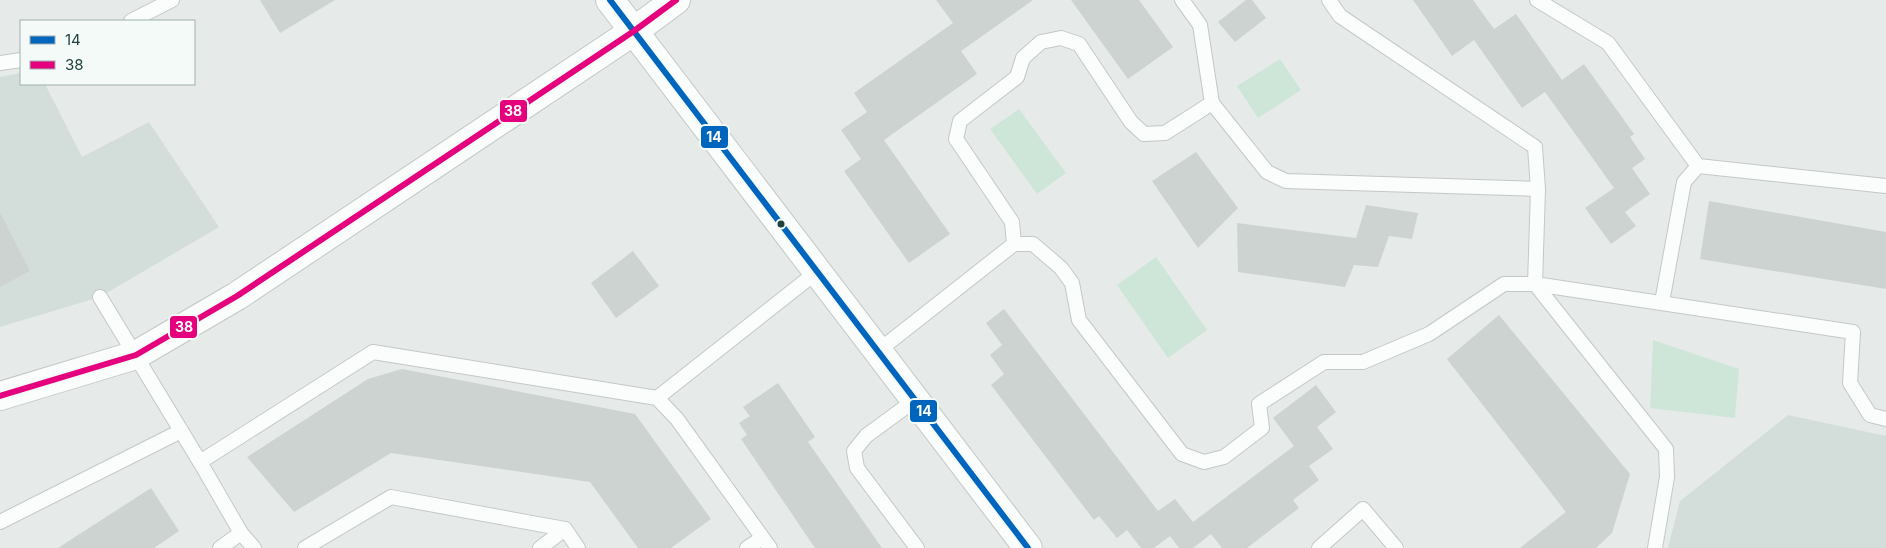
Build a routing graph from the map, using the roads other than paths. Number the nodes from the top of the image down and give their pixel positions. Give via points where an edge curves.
1 (172, 0) edge
2 (610, 0) edge
3 (676, 0) edge
4 (1182, 0) edge
5 (1330, 0) edge
6 (1537, 0) edge
7 (133, 20) edge
8 (634, 31) junction
9 (20, 60) edge
10 (0, 63) edge
11 (1212, 103) junction
12 (1698, 166) junction
13 (1886, 186) edge
14 (1538, 189) junction
15 (1014, 244) junction
16 (818, 271) junction
17 (1535, 284) junction
18 (100, 297) dead end
19 (1662, 302) junction
20 (878, 351) junction
21 (136, 356) junction
22 (0, 396) edge
23 (657, 398) junction
24 (915, 400) junction
25 (1886, 418) edge
26 (181, 431) junction
27 (200, 462) junction
28 (0, 522) edge
29 (565, 529) junction
30 (241, 533) junction
31 (766, 543) edge
32 (220, 548) edge
33 (254, 548) edge
34 (305, 548) edge
35 (540, 548) edge
36 (578, 548) edge
37 (747, 548) edge
38 (917, 548) edge
39 (1028, 548) edge
40 (1319, 548) edge
41 (1396, 548) edge
42 (1654, 548) edge

1 - 7 lane
2 - 8 street
3 - 8 street
4 - 11 lane via 1200,25
5 - 14 lane via 1340,16 1535,147
6 - 12 lane via 1608,42
8 - 16 street
8 - 21 street via 237,296
9 - 10 lane
11 - 14 lane via 1267,172 1286,181
11 - 15 lane via 1165,134 1144,134 1131,122 1079,44 1061,38 1041,42 1023,58 1017,77 960,121 956,138 1012,222
12 - 13 lane
12 - 19 lane via 1684,182
14 - 17 lane
15 - 17 lane via 1034,244 1060,268 1072,283 1079,320 1182,454 1204,462 1224,457 1262,428 1259,404 1324,362 1363,362 1429,334 1504,284
15 - 20 lane
16 - 20 street
16 - 23 lane
17 - 19 lane
17 - 42 lane via 1666,449 1667,477
18 - 21 lane
19 - 25 lane via 1853,332 1850,383 1870,415
20 - 24 street
21 - 22 street
21 - 26 lane
23 - 27 lane via 373,352
23 - 31 lane via 677,419
24 - 38 lane via 866,436 854,451 858,468
24 - 39 street
26 - 27 lane
26 - 28 lane
27 - 30 lane
29 - 34 lane via 390,497
29 - 35 lane
29 - 36 lane
30 - 32 lane
30 - 33 lane
31 - 37 lane
40 - 41 lane via 1363,509

